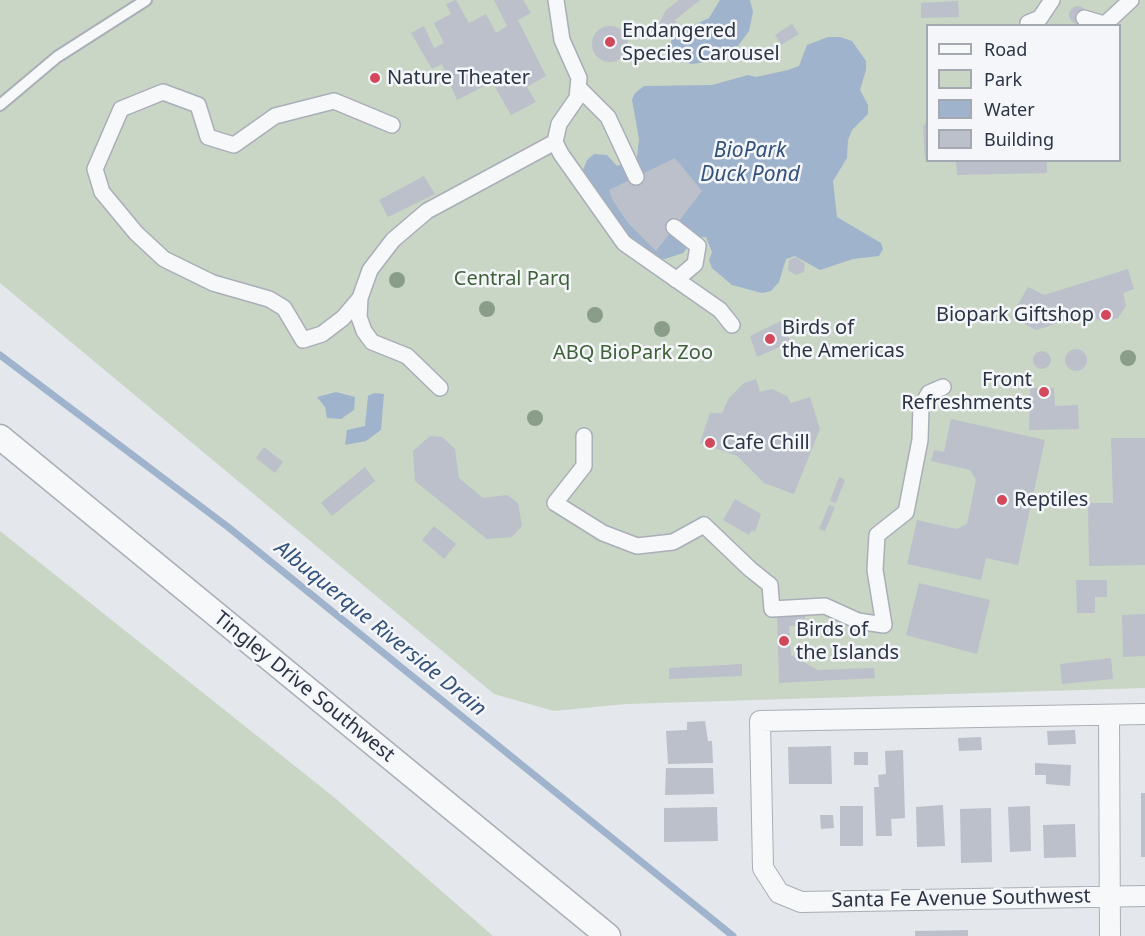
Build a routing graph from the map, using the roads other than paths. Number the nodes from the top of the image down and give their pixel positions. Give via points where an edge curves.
1 (146, 0) edge
2 (556, 0) edge
3 (1052, 0) edge
4 (1131, 0) edge
5 (1084, 18) dead end
6 (1028, 22) dead end
7 (1101, 24) edge
8 (1105, 24) edge
9 (578, 87) junction
10 (0, 105) edge
11 (392, 125) dead end
12 (555, 142) junction
13 (636, 177) dead end
14 (674, 227) dead end
15 (676, 280) junction
16 (360, 298) junction
17 (732, 325) dead end
18 (944, 387) dead end
19 (440, 388) dead end
20 (584, 436) dead end
21 (0, 437) edge
22 (1145, 714) edge
23 (1109, 715) junction
24 (1145, 896) edge
25 (1109, 897) junction
26 (608, 936) edge
27 (1110, 936) edge

1 - 10 lane via 57,57
2 - 9 street via 562,40 579,78
3 - 6 street via 1040,18
4 - 8 street
5 - 7 street
9 - 12 street via 577,98 559,124
9 - 13 street via 608,117
11 - 16 street via 333,101 275,116 234,145 208,137 198,105 163,92 121,110 95,169 102,192 164,259 213,283 269,299 284,308 303,340 322,334
12 - 15 street via 624,243
12 - 16 street via 427,211 370,270
14 - 15 street via 698,246 695,264
15 - 17 street via 720,310
16 - 19 street via 359,317 372,342 407,356
18 - 20 street via 929,393 921,406 920,440 906,512 877,536 875,570 884,625 858,621 825,606 772,609 770,585 704,525 673,542 637,546 603,533 555,503 584,466
21 - 26 street, Tingley Drive Southwest
22 - 23 street
23 - 25 street
23 - 25 street, Santa Fe Avenue Southwest via 760,721 763,868 779,893 801,902
24 - 25 street, Santa Fe Avenue Southwest
25 - 27 street

